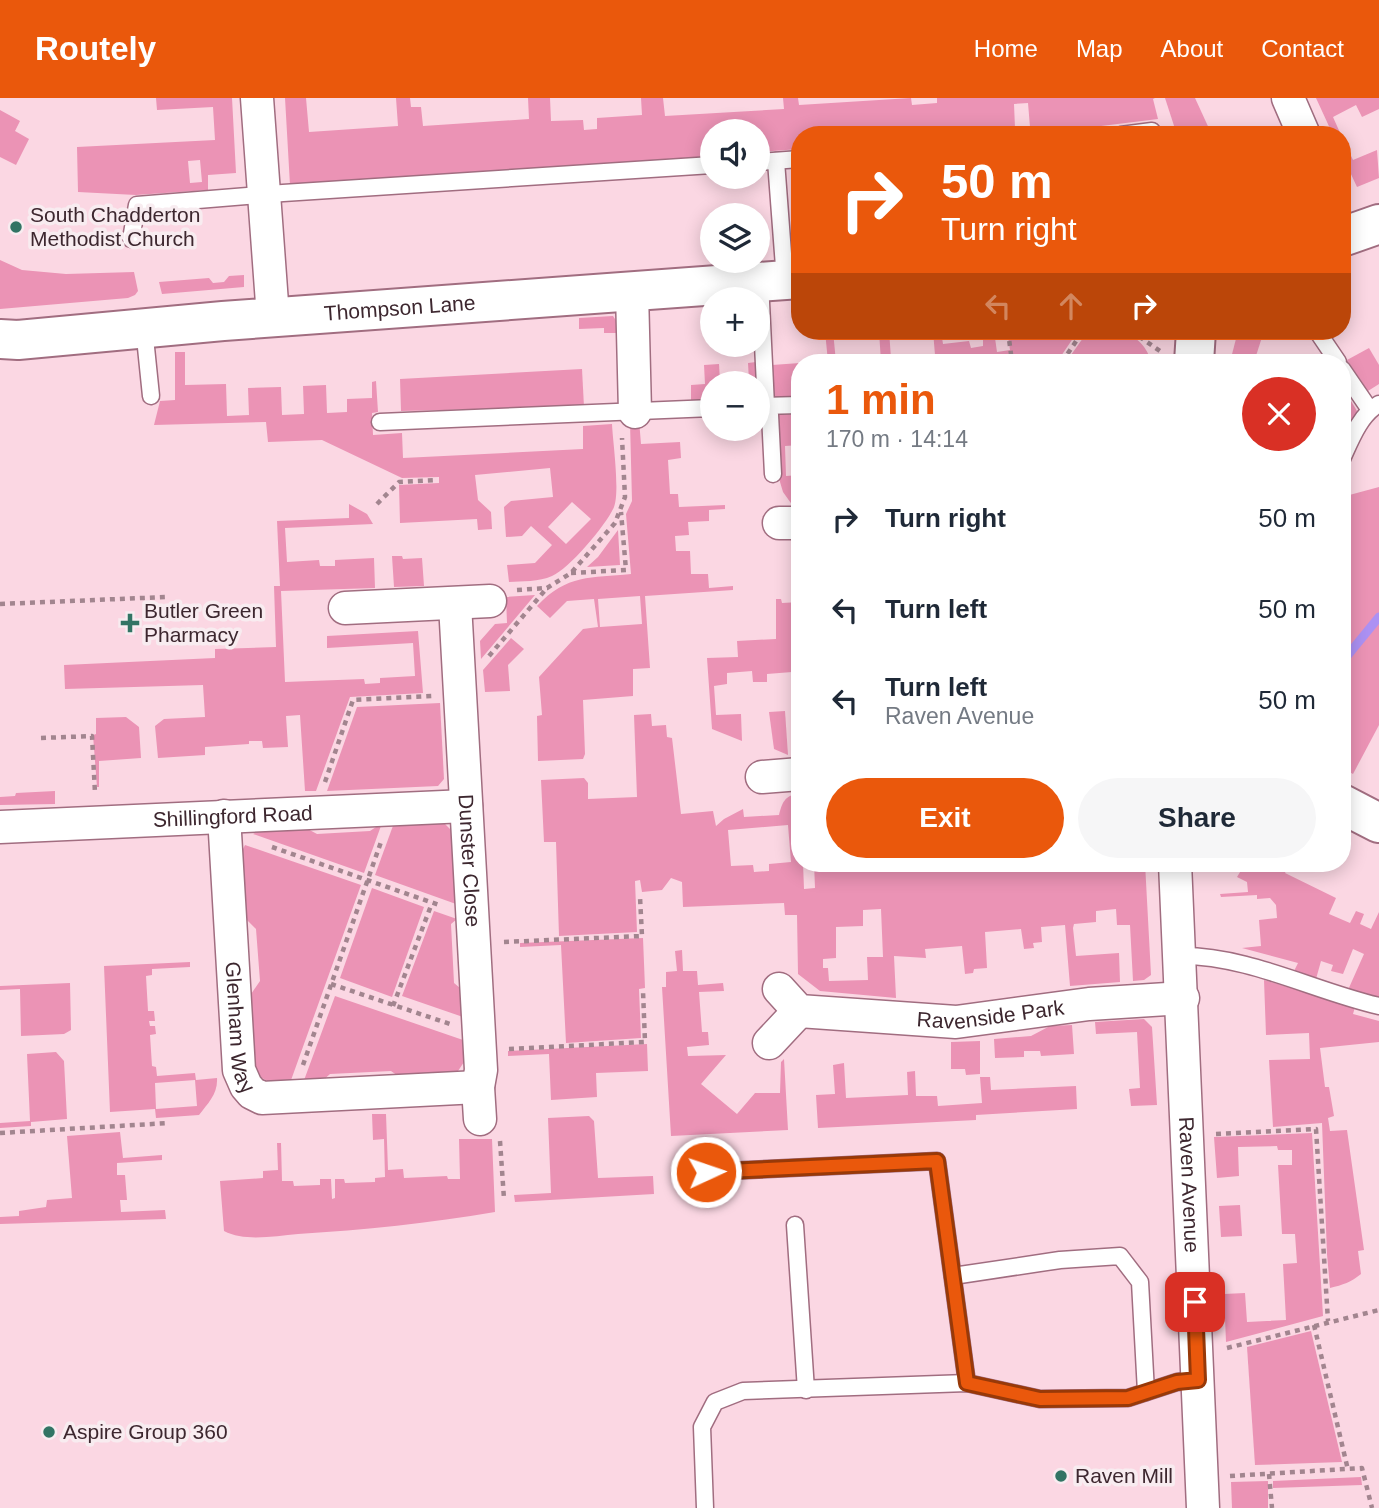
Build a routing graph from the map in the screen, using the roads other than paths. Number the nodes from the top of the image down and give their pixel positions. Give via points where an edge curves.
1 (257, 98) edge
2 (1288, 98) edge
3 (1300, 126) edge
4 (791, 160) edge
5 (770, 161) edge
6 (776, 161) junction
7 (700, 166) edge
8 (265, 194) junction
9 (131, 239) dead end
10 (781, 281) edge
11 (632, 292) junction
12 (273, 317) junction
13 (144, 328) junction
14 (0, 340) edge
15 (767, 371) edge
16 (1351, 380) edge
17 (151, 396) dead end
18 (791, 405) edge
19 (770, 406) edge
20 (1374, 407) edge
21 (700, 409) edge
22 (635, 412) junction
23 (770, 415) edge
24 (380, 422) dead end
25 (1351, 440) edge
26 (773, 474) dead end
27 (490, 601) road end
28 (455, 604) junction
29 (345, 608) dead end
30 (791, 775) edge
31 (762, 777) dead end
32 (466, 806) junction
33 (1351, 809) edge
34 (224, 816) junction
35 (1379, 823) edge
36 (0, 827) edge
37 (1175, 872) edge
38 (1180, 956) junction
39 (1183, 998) junction
40 (1379, 1006) edge
41 (769, 1043) dead end
42 (478, 1087) junction
43 (490, 1128) road end
44 (706, 1172) dead end
45 (794, 1225) dead end
46 (953, 1276) junction
47 (1198, 1380) junction
48 (967, 1383) junction
49 (806, 1390) junction
50 (1146, 1392) junction
51 (705, 1508) edge
52 (1203, 1508) edge

1 - 8 street
2 - 3 street
4 - 6 lane
5 - 6 lane
6 - 10 lane
7 - 8 lane
8 - 9 lane via 137,205
8 - 12 street
10 - 11 main road, Thompson Lane
10 - 15 lane
11 - 12 main road, Thompson Lane
11 - 22 street
12 - 13 main road, Thompson Lane
13 - 14 main road, Thompson Lane
13 - 17 lane
16 - 20 lane
18 - 19 lane
20 - 25 lane
21 - 22 lane
22 - 24 lane
23 - 26 lane
27 - 28 street
28 - 29 street
28 - 32 street, Dunster Close
30 - 31 street
32 - 34 street, Shillingford Road
32 - 42 street, Dunster Close via 481,1070
33 - 35 main road
34 - 36 street, Shillingford Road
34 - 42 street, Glenham Way via 239,1070 251,1093 262,1098
37 - 38 street, Raven Avenue
38 - 39 street, Raven Avenue
38 - 40 lane via 1230,961
39 - 41 street, Ravenside Park via 1089,1004 956,1023 789,1000
39 - 47 street, Raven Avenue
42 - 43 street, Dunster Close
44 - 46 lane via 937,1161
45 - 49 lane
46 - 48 lane
46 - 50 lane via 1120,1256 1140,1282
47 - 50 lane
47 - 52 street, Raven Avenue
48 - 49 lane
48 - 50 lane via 1040,1399 1128,1398
49 - 51 lane via 743,1391 715,1402 702,1427

